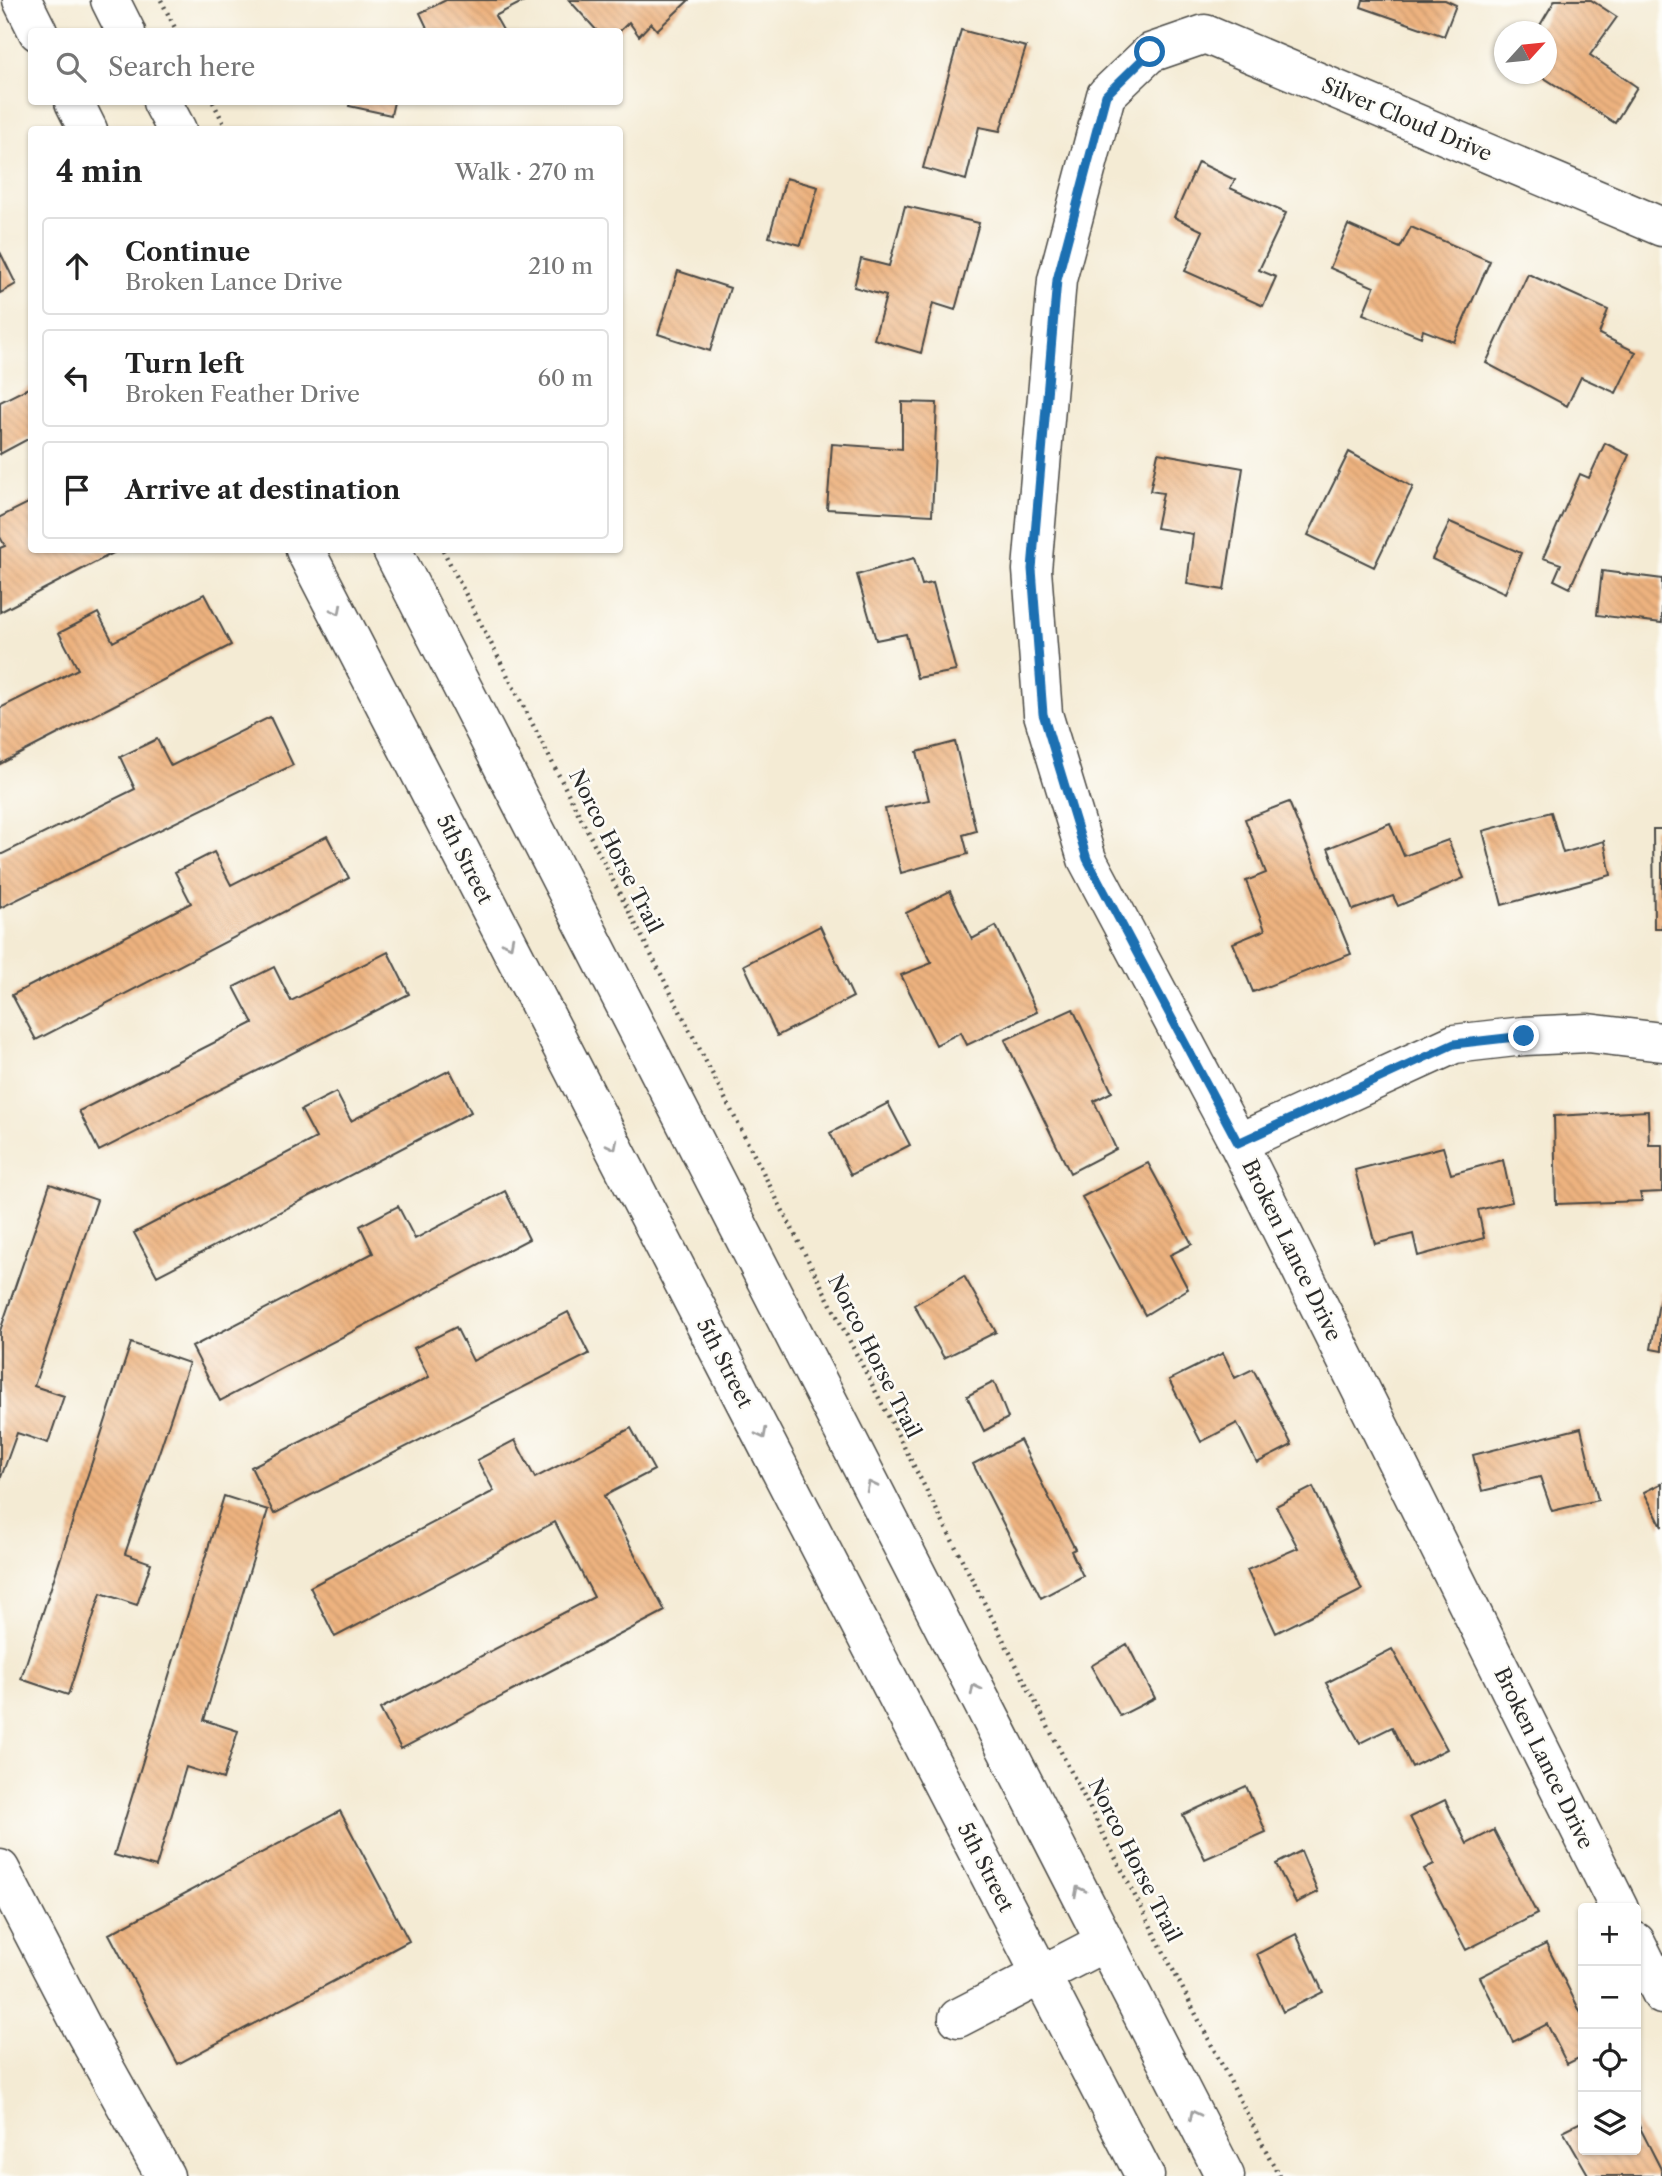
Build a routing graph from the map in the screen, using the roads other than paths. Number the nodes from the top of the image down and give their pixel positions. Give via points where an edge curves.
1 (22, 0) edge
2 (110, 0) edge
3 (36, 28) edge
4 (124, 28) edge
5 (1150, 52) joint
6 (76, 105) edge
7 (164, 105) edge
8 (86, 126) edge
9 (175, 126) edge
10 (1662, 227) edge
11 (307, 553) edge
12 (394, 553) edge
13 (1662, 1042) edge
14 (1238, 1143) junction
15 (0, 1869) edge
16 (1617, 1903) edge
17 (1105, 1942) junction
18 (1641, 1952) edge
19 (1042, 1975) junction
20 (1662, 1995) edge
21 (958, 2018) dead end
22 (165, 2176) edge
23 (1146, 2176) edge
24 (1225, 2176) edge

1 - 3 street
2 - 4 street
5 - 10 street, Silver Cloud Drive via 1205,34
5 - 14 street, Broken Lance Drive via 1106,95 1057,280 1032,569 1043,714 1087,859
6 - 8 street
7 - 9 street
11 -> 19 street, 5th Street
17 -> 12 street
13 - 14 street via 1588,1033 1454,1044
14 - 16 street, Broken Lance Drive
15 - 22 street
17 - 19 street
24 -> 17 street
18 - 20 street
19 - 21 street
19 - 23 street, 5th Street

